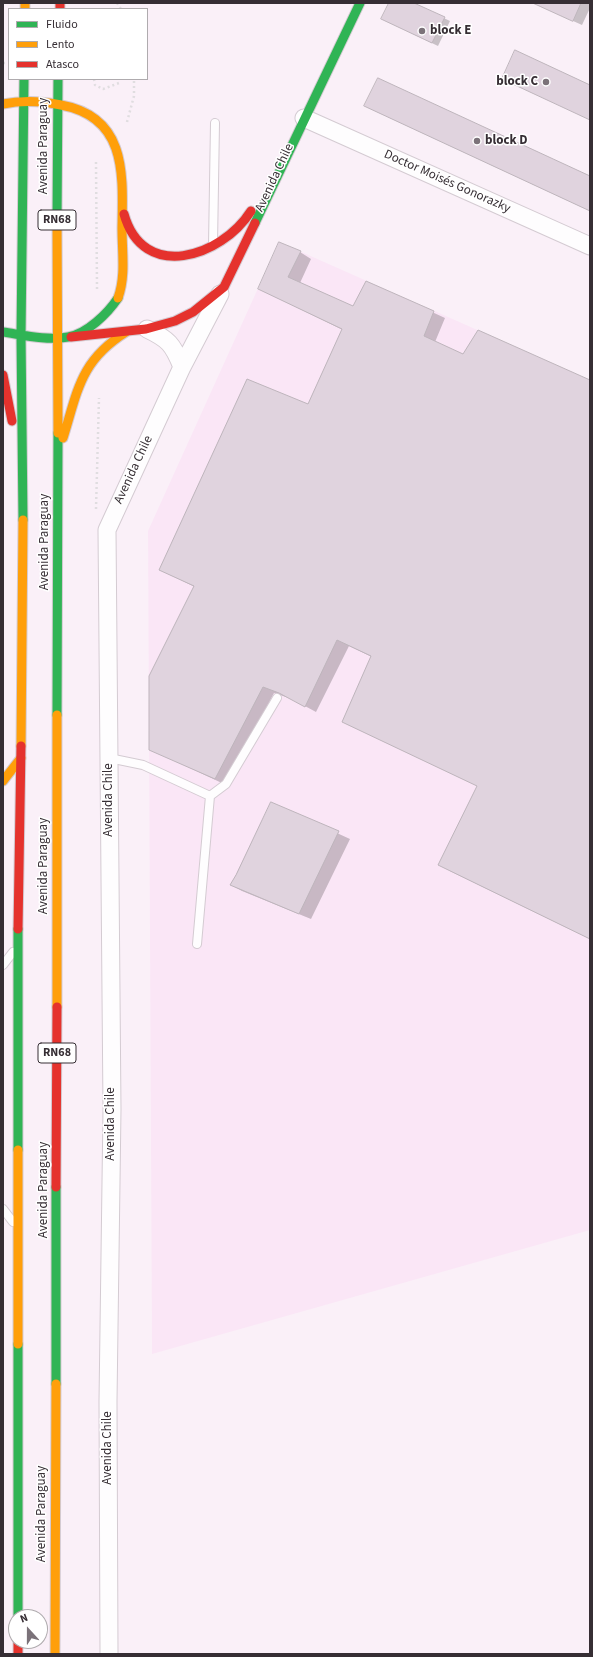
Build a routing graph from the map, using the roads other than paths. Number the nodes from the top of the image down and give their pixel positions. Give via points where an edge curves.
1 (360, 3) edge
2 (24, 80) edge
3 (58, 80) edge
4 (24, 101) junction
5 (58, 103) junction
6 (3, 104) edge
7 (304, 118) junction
8 (215, 123) dead end
9 (278, 173) junction
10 (122, 210) junction
11 (590, 246) edge
12 (213, 248) junction
13 (224, 287) junction
14 (147, 329) junction
15 (3, 332) edge
16 (126, 332) junction
17 (21, 335) junction
18 (72, 337) junction
19 (56, 338) junction
20 (182, 367) junction
21 (3, 375) edge
22 (58, 453) junction
23 (23, 474) junction
24 (277, 698) dead end
25 (22, 758) junction
26 (108, 758) junction
27 (3, 781) edge
28 (210, 796) junction
29 (197, 944) dead end
30 (18, 945) junction
31 (3, 965) edge
32 (3, 1208) edge
33 (19, 1230) junction
34 (18, 1609) edge
35 (55, 1654) edge
36 (109, 1654) edge

1 - 7 main road, Avenida Chile
2 - 4 main road, Avenida Paraguay / RN68
3 - 5 main road, Avenida Paraguay / RN68
4 - 5 main road
4 - 6 main road
4 - 17 main road, Avenida Paraguay / RN68
5 - 10 main road via 83,108 98,118 109,131 116,143 120,162
5 - 19 main road, Avenida Paraguay / RN68
7 - 9 main road, Avenida Chile
7 - 11 street, Doctor Moisés Gonorazky
8 - 12 lane
9 - 12 main road via 244,222
9 - 13 main road, Avenida Chile
10 - 12 main road via 138,242 150,249 169,256 189,255
10 - 18 main road via 122,283 119,297 103,316
13 - 14 main road via 188,315
13 - 20 street, Avenida Chile
14 - 16 main road
14 - 20 street via 164,337 172,345
15 - 17 main road
16 - 18 main road
16 - 22 main road via 102,348 85,374
17 - 19 main road
17 - 23 main road, Avenida Paraguay / RN68
18 - 19 main road
19 - 22 main road, Avenida Paraguay / RN68
20 - 26 street, Avenida Chile via 107,530
21 - 23 main road
22 - 35 main road, Avenida Paraguay / RN68
23 - 25 main road, Avenida Paraguay / RN68
24 - 28 lane via 226,784
25 - 27 main road
25 - 30 main road, Avenida Paraguay / RN68
26 - 28 lane via 143,765
26 - 36 street, Avenida Chile via 112,1109 108,1401
28 - 29 lane
30 - 31 lane
30 - 33 main road, Avenida Paraguay / RN68
32 - 33 lane
33 - 34 main road, Avenida Paraguay / RN68

